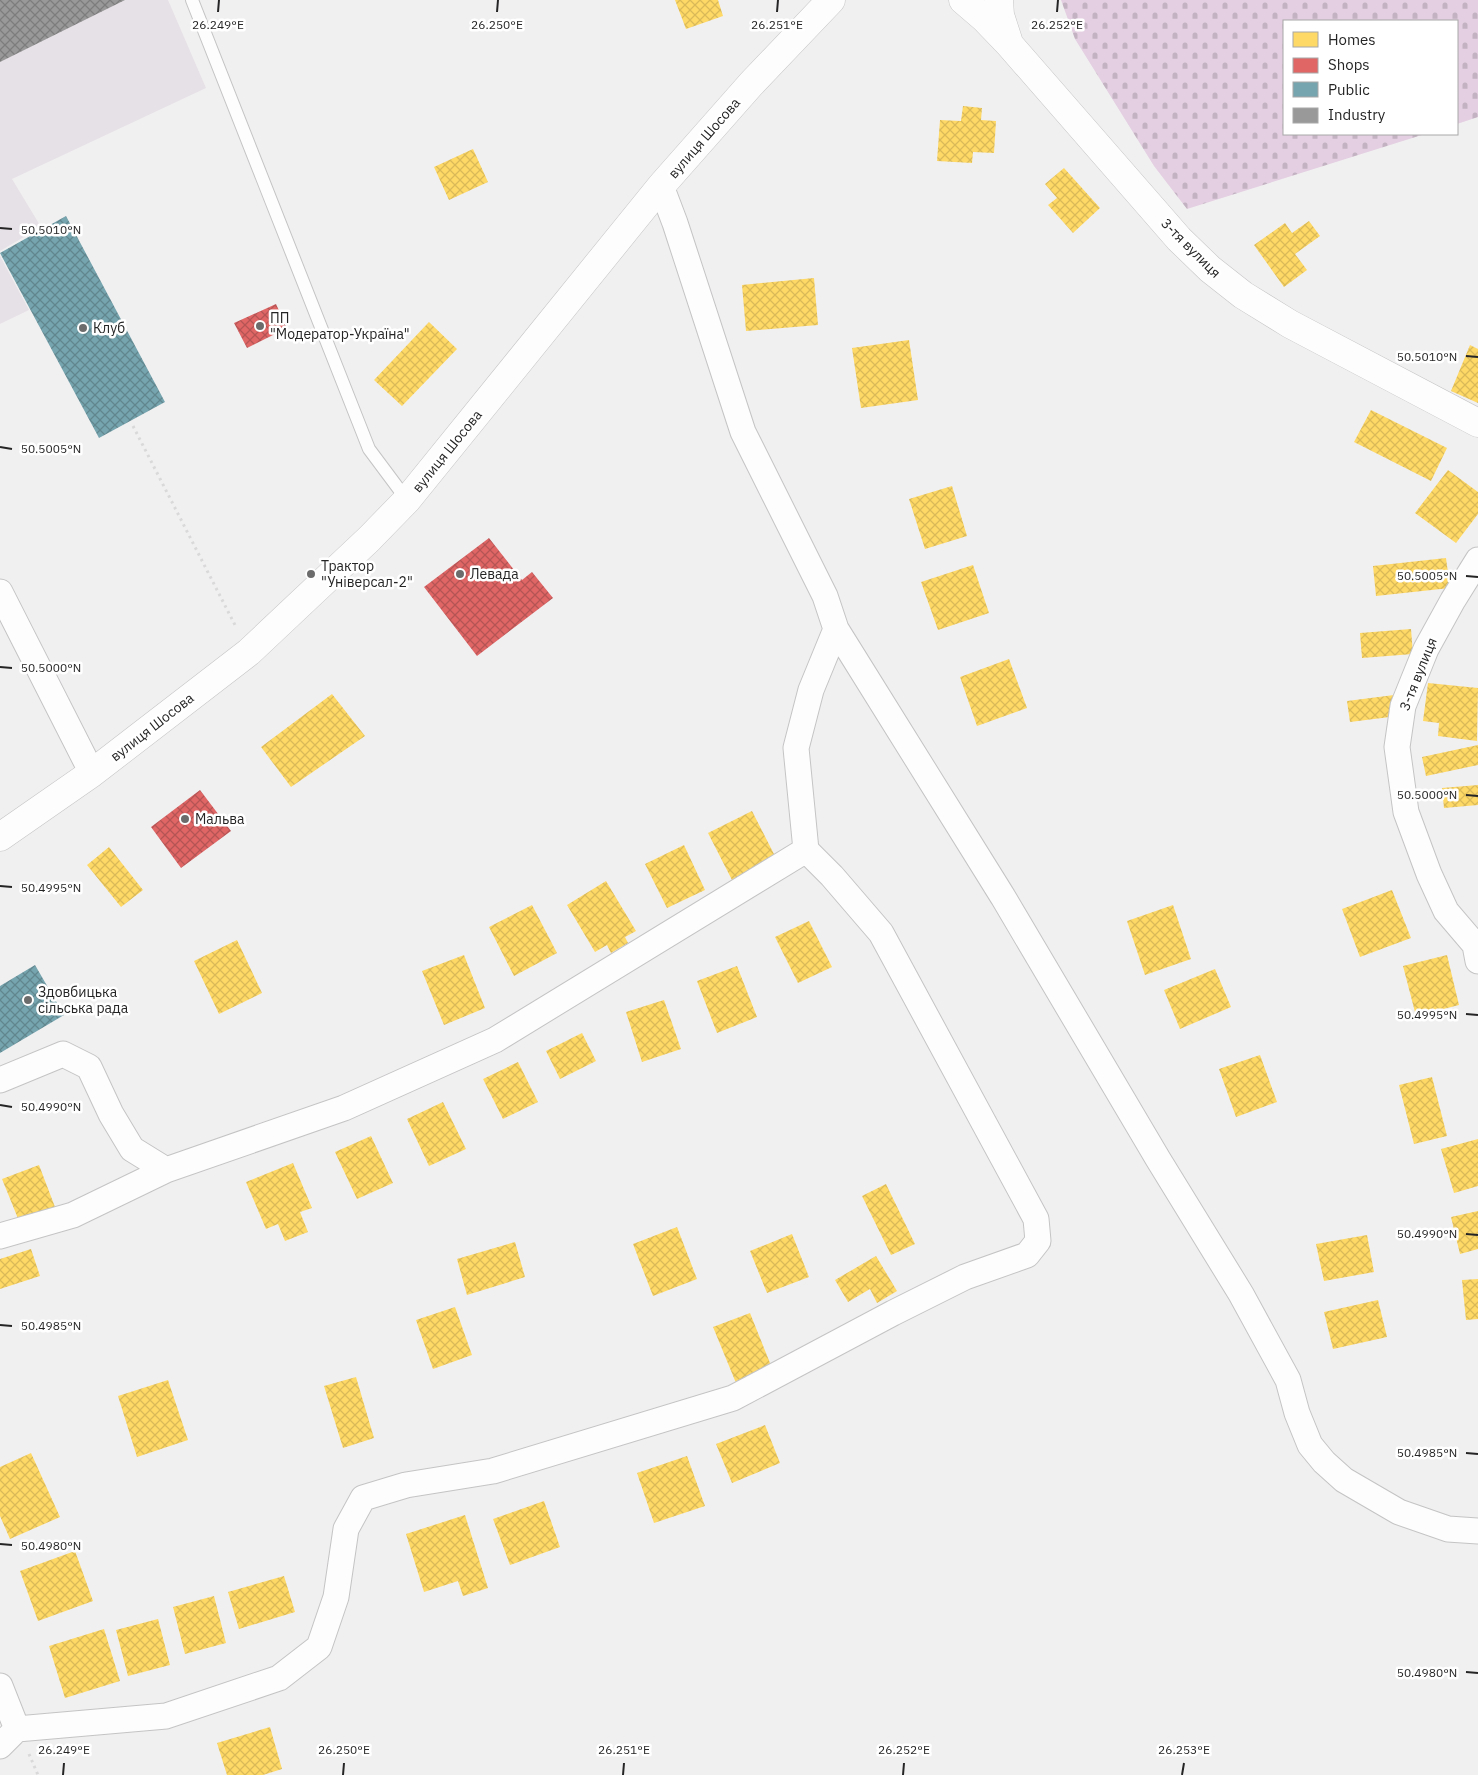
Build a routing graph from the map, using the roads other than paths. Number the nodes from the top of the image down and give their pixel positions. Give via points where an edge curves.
1 (192, 0) edge
2 (831, 0) edge
3 (963, 0) edge
4 (985, 6) edge
5 (662, 186) junction
6 (1478, 423) edge
7 (407, 500) junction
8 (1478, 560) edge
9 (0, 592) edge
10 (836, 629) junction
11 (92, 773) junction
12 (0, 837) edge
13 (806, 850) junction
14 (1478, 961) edge
15 (0, 1080) edge
16 (166, 1170) junction
17 (0, 1236) edge
18 (1478, 1531) edge
19 (0, 1686) edge
20 (8, 1737) edge

1 - 7 lane via 368,449
2 - 5 main road, вулиця Шосова via 751,84
3 - 4 main road, 3-тя вулиця
4 - 6 main road, 3-тя вулиця via 1009,44 1179,239 1210,269 1243,295 1290,324
5 - 7 main road, вулиця Шосова
5 - 10 street via 743,432 824,596
7 - 11 main road, вулиця Шосова via 249,652
8 - 14 street, 3-тя вулиця via 1426,648 1403,706 1397,747 1406,812 1429,874 1446,911 1475,945
9 - 11 street
10 - 13 street via 811,690 796,748
10 - 18 street via 1003,897 1241,1294 1288,1380 1310,1445 1344,1480 1399,1512 1448,1529
11 - 12 main road, вулиця Шосова
13 - 16 street via 495,1040 344,1108
13 - 20 street via 881,933 1036,1219 1038,1242 1027,1255 956,1281 733,1398 493,1470 406,1485 363,1498 346,1529 336,1597 318,1647 279,1678 166,1716
15 - 16 street via 63,1054 89,1067 132,1149
16 - 17 street via 73,1215
19 - 20 street

